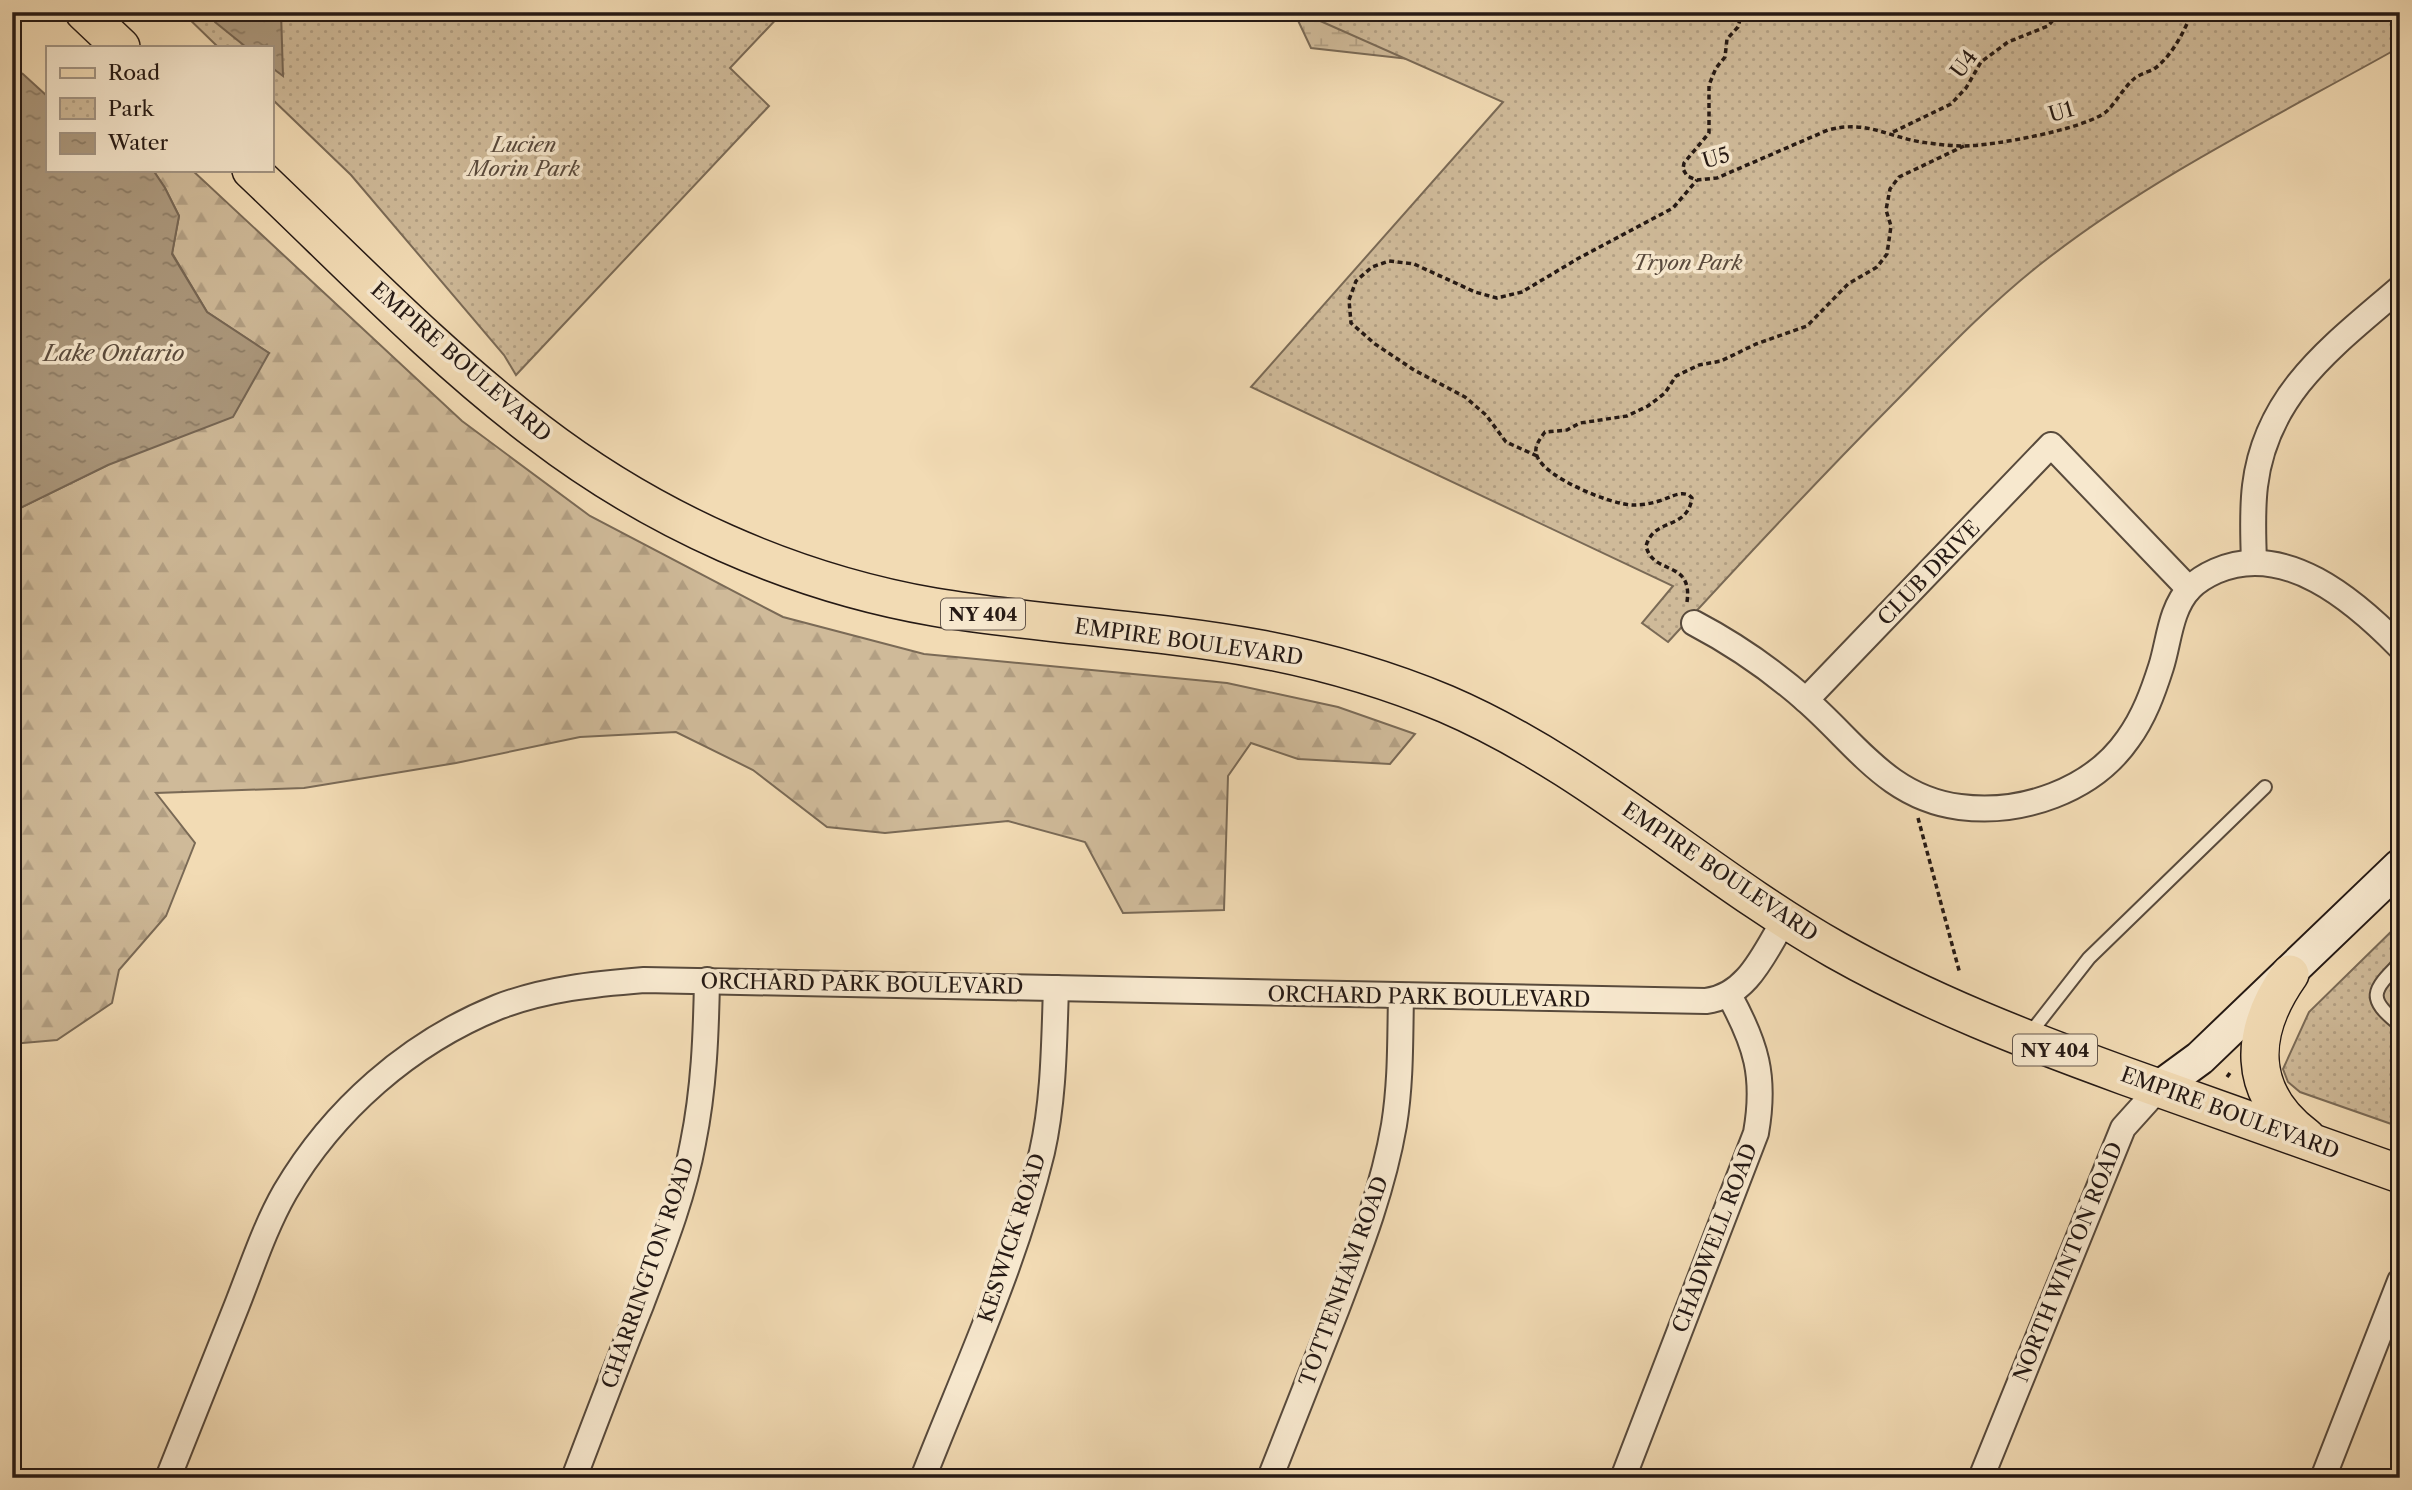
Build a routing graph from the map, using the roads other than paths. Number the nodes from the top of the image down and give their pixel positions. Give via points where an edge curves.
1 (84, 12) edge
2 (120, 46) edge
3 (253, 172) edge
4 (2400, 288) edge
5 (2253, 561) junction
6 (2189, 589) junction
7 (1694, 623) road end
8 (2400, 646) edge
9 (1806, 700) junction
10 (2265, 786) dead end
11 (2400, 866) edge
12 (1785, 919) junction
13 (2400, 963) edge
14 (2290, 974) junction
15 (707, 980) junction
16 (1056, 988) junction
17 (1729, 995) junction
18 (1401, 996) junction
19 (2400, 1025) edge
20 (2026, 1039) junction
21 (2159, 1088) junction
22 (2319, 1145) junction
23 (2400, 1174) edge
24 (2400, 1281) edge
25 (168, 1478) edge
26 (574, 1478) edge
27 (923, 1478) edge
28 (1270, 1478) edge
29 (1623, 1478) edge
30 (1981, 1478) edge
31 (2323, 1478) edge

1 - 2 main road
3 - 12 main road, EMPIRE BOULEVARD / NY 404 via 507,407 625,492 690,526 792,569 898,600 1242,646 1374,677 1476,718 1542,753
4 - 5 street via 2306,372 2278,415 2255,485
5 - 6 street via 2228,566
5 - 8 street via 2286,568 2342,595
6 - 9 street via 2177,609 2149,704 2128,740 2105,765 2073,787 2040,801 1999,810 1958,807 1913,795 1882,775
6 - 9 street, CLUB DRIVE via 2051,445
7 - 9 street via 1742,651
10 - 20 lane via 2089,958
11 - 14 main road, NORTH WINTON ROAD
12 - 17 street via 1749,977
12 - 20 main road, EMPIRE BOULEVARD / NY 404 via 1902,985
13 - 19 lane via 2380,982 2375,995
14 - 21 main road, NORTH WINTON ROAD via 2200,1058
14 - 22 main road via 2263,1029 2261,1074 2276,1109
15 - 16 street, ORCHARD PARK BOULEVARD
15 - 25 street, ORCHARD PARK BOULEVARD via 587,984 547,992 457,1027 375,1082 338,1119 285,1193
15 - 26 street, CHARRINGTON ROAD via 701,1098 690,1157 654,1271
16 - 18 street, ORCHARD PARK BOULEVARD
16 - 27 street, KESWICK ROAD via 1049,1112 1029,1200
17 - 18 street, ORCHARD PARK BOULEVARD via 1698,1002
17 - 29 street, CHADWELL ROAD via 1748,1030 1759,1065 1756,1133
18 - 28 street, TOTTENHAM ROAD via 1395,1112 1382,1179 1360,1249
20 - 21 main road, EMPIRE BOULEVARD / NY 404
21 - 22 main road, EMPIRE BOULEVARD / NY 404
21 - 30 street, NORTH WINTON ROAD via 2123,1128
22 - 23 main road, EMPIRE BOULEVARD / NY 404
24 - 31 street

